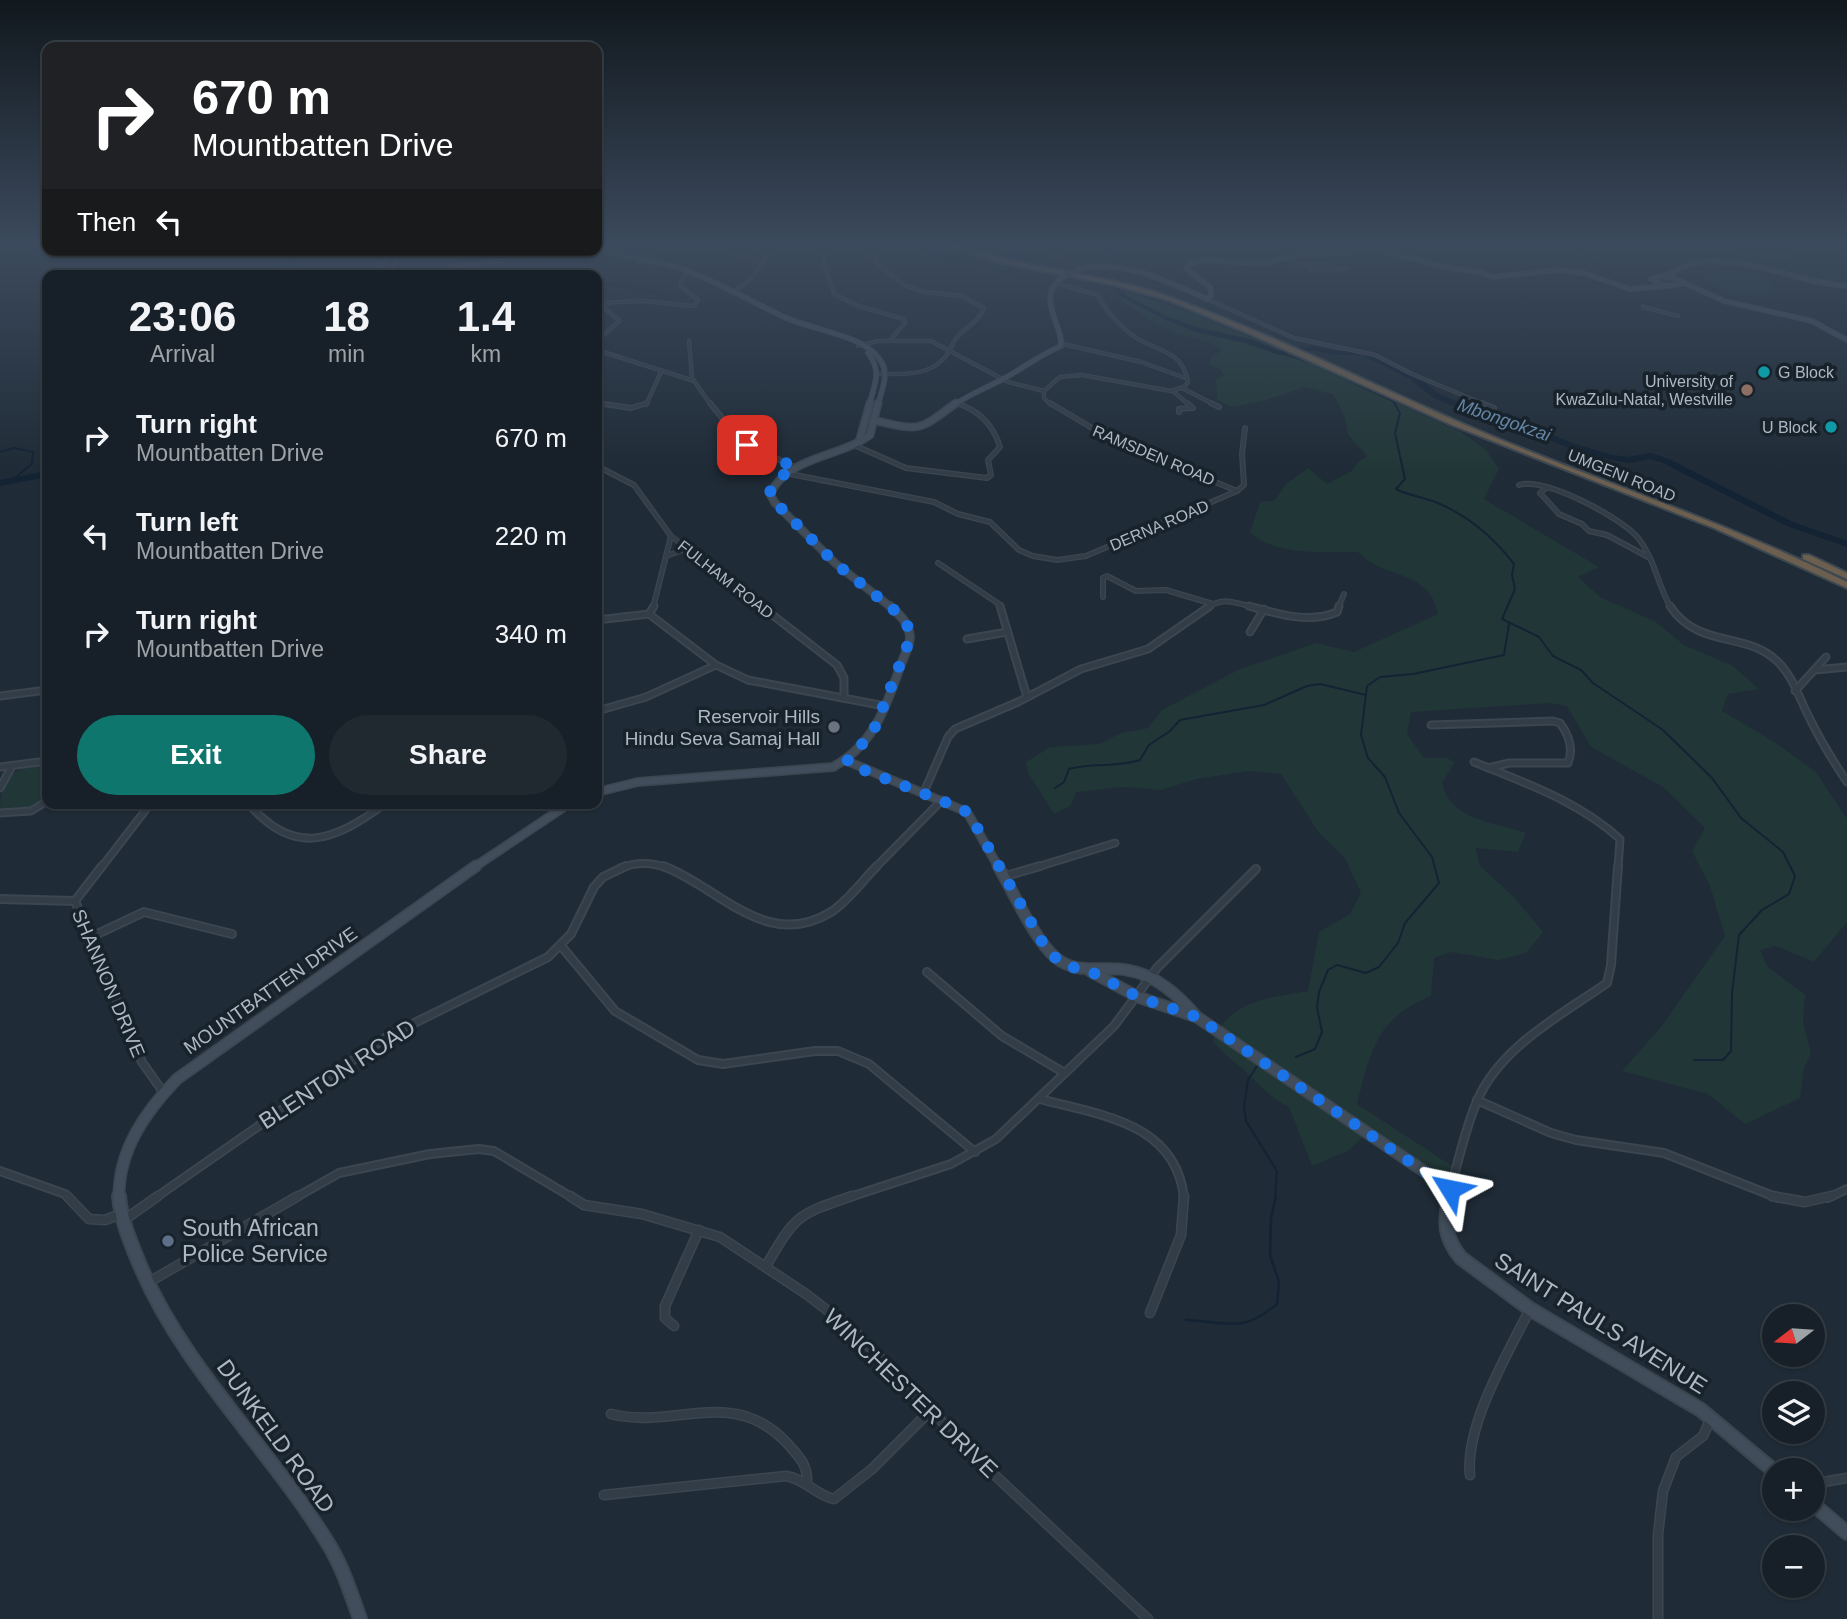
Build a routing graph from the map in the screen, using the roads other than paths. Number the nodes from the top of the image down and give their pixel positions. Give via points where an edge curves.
1 (618, 320) edge
2 (789, 320) edge
3 (904, 320) edge
4 (979, 320) edge
5 (1052, 320) edge
6 (1116, 320) edge
7 (1220, 320) edge
8 (1231, 320) edge
9 (1253, 320) edge
10 (1808, 320) edge
11 (602, 336) edge
12 (890, 340) junction
13 (1847, 340) edge
14 (689, 341) dead end
15 (1063, 344) junction
16 (860, 345) junction
17 (948, 348) junction
18 (602, 352) edge
19 (876, 359) junction
20 (661, 372) junction
21 (878, 374) junction
22 (886, 374) junction
23 (1003, 379) junction
24 (1188, 379) junction
25 (694, 381) junction
26 (1182, 388) junction
27 (1044, 391) junction
28 (1173, 391) junction
29 (956, 403) junction
30 (602, 404) edge
31 (1219, 407) dead end
32 (1494, 408) dead end
33 (1180, 412) dead end
34 (868, 419) junction
35 (875, 420) junction
36 (1245, 428) dead end
37 (857, 444) junction
38 (794, 467) junction
39 (602, 469) edge
40 (785, 473) junction
41 (1519, 485) dead end
42 (1547, 488) junction
43 (1237, 491) junction
44 (671, 536) junction
45 (686, 549) junction
46 (666, 556) junction
47 (1650, 558) junction
48 (938, 563) dead end
49 (1847, 576) edge
50 (1847, 585) edge
51 (1344, 594) dead end
52 (1103, 597) dead end
53 (1213, 604) junction
54 (1264, 609) junction
55 (649, 614) junction
56 (602, 619) edge
57 (1007, 632) junction
58 (1250, 632) dead end
59 (967, 639) dead end
60 (1826, 657) dead end
61 (716, 665) junction
62 (1847, 667) edge
63 (1815, 670) junction
64 (42, 691) edge
65 (1795, 691) junction
66 (0, 696) edge
67 (1027, 697) junction
68 (844, 698) junction
69 (885, 706) junction
70 (602, 709) edge
71 (1431, 725) dead end
72 (847, 761) junction
73 (42, 762) edge
74 (1474, 762) dead end
75 (12, 766) junction
76 (0, 767) edge
77 (833, 767) junction
78 (1488, 768) junction
79 (861, 769) junction
80 (1847, 782) edge
81 (0, 788) edge
82 (602, 791) edge
83 (924, 792) junction
84 (942, 800) junction
85 (42, 807) edge
86 (146, 809) edge
87 (252, 809) edge
88 (377, 809) edge
89 (560, 809) edge
90 (0, 813) edge
91 (1115, 843) dead end
92 (1256, 869) dead end
93 (1006, 876) junction
94 (0, 899) edge
95 (75, 901) junction
96 (232, 933) dead end
97 (92, 937) junction
98 (562, 947) junction
99 (1090, 971) junction
100 (927, 972) dead end
101 (1150, 978) junction
102 (1138, 997) junction
103 (1197, 1017) junction
104 (1063, 1072) junction
105 (163, 1092) junction
106 (1040, 1099) junction
107 (1477, 1100) junction
108 (975, 1152) junction
109 (0, 1171) edge
110 (1450, 1189) junction
111 (1847, 1189) edge
112 (122, 1217) junction
113 (699, 1230) junction
114 (766, 1266) junction
115 (146, 1284) junction
116 (1530, 1309) junction
117 (1150, 1313) dead end
118 (674, 1326) dead end
119 (931, 1410) junction
120 (611, 1414) dead end
121 (1711, 1418) junction
122 (1762, 1461) edge
123 (1470, 1475) dead end
124 (1847, 1478) edge
125 (807, 1480) junction
126 (1825, 1482) edge
127 (604, 1495) dead end
128 (1825, 1514) edge
129 (1847, 1533) edge
130 (360, 1619) edge
131 (1148, 1619) edge
132 (1658, 1619) edge

1 - 11 street
2 - 16 street
3 - 12 street
4 - 17 street
5 - 15 street
6 - 24 street via 1137,338 1169,351
7 - 50 highway, UMGENI ROAD via 1429,412 1785,555
8 - 49 highway, UMGENI ROAD
9 - 32 street via 1294,338 1375,355
10 - 13 street
12 - 16 street
12 - 17 street via 922,339
14 - 25 street
15 - 23 street
15 - 24 street via 1141,362
16 - 19 street
17 - 22 street via 945,358 932,368
17 - 23 street
18 - 20 street
19 - 21 street
19 - 22 street
20 - 25 street
20 - 30 street via 646,405
21 - 22 street
21 - 34 street
22 - 35 street
23 - 27 street
23 - 29 street
24 - 26 street
25 - 38 street via 741,441
26 - 28 street
26 - 31 street
27 - 28 street via 1059,377 1082,375
27 - 43 street, RAMSDEN ROAD via 1050,405 1095,431
28 - 33 street via 1193,407
29 - 35 street via 920,428
29 - 37 street via 978,411 998,439 1000,447 988,460 988,478 906,468
34 - 35 street
34 - 37 street
35 - 37 street via 870,435
36 - 43 street via 1244,483
37 - 38 street
38 - 40 street
39 - 44 street, FULHAM ROAD via 634,485
40 - 43 street, DERNA ROAD via 934,502 990,522 1028,555 1049,559 1077,558
40 - 69 street via 771,491 775,503 909,628 910,639
41 - 42 street via 1530,481
42 - 47 street via 1612,517 1633,533
42 - 47 street via 1540,494 1558,513
44 - 45 street, FULHAM ROAD
44 - 46 street
45 - 46 street
45 - 68 street, FULHAM ROAD via 837,665 844,678
46 - 55 street
47 - 65 street via 1679,620 1700,633 1770,654
48 - 57 street via 995,600
51 - 54 street via 1337,612 1319,619
52 - 53 street via 1103,577 1107,576 1136,591 1166,590
53 - 54 street via 1226,600
53 - 67 street via 1148,649 1081,668
54 - 58 street
55 - 56 street
55 - 61 street
57 - 59 street
57 - 67 street
60 - 63 street
61 - 68 street via 748,680
61 - 70 street via 646,697
62 - 63 street
63 - 65 street
64 - 66 street
65 - 80 street
67 - 83 street via 955,729
68 - 69 street
69 - 72 street via 873,732
71 - 78 street via 1553,721 1568,735 1568,763 1509,763
72 - 77 street
72 - 79 street
73 - 75 street
74 - 78 street
75 - 76 street
75 - 81 street
77 - 79 street
77 - 82 street via 638,782
78 - 107 street via 1567,803 1620,839 1607,983 1532,1035 1503,1062
79 - 83 street
83 - 84 street
84 - 93 street via 971,817
84 - 98 street via 842,902 816,920 793,927 768,923 741,912 667,865 634,863 597,881
85 - 90 street via 29,813
86 - 95 street
87 - 88 street via 278,832 316,838 349,829
89 - 105 street, MOUNTBATTEN DRIVE via 225,1042
91 - 93 street
92 - 101 street
93 - 99 street via 1052,955 1066,966
94 - 95 street, SHANNON DRIVE
95 - 97 street, SHANNON DRIVE
96 - 97 street via 144,912
97 - 105 street, SHANNON DRIVE via 142,1062
98 - 108 street via 615,1011 698,1060 723,1064 838,1051 869,1063
98 - 112 street, BLENTON ROAD via 384,1038
99 - 101 street via 1131,971
99 - 102 street
100 - 104 street via 1002,1036
101 - 102 street
101 - 103 street
102 - 103 street
102 - 104 street via 1114,1026
103 - 110 street
104 - 106 street
105 - 112 street, MOUNTBATTEN DRIVE via 125,1157 119,1193
106 - 108 street
106 - 117 street via 1141,1130 1175,1166 1186,1206 1183,1231
107 - 110 street
107 - 111 street via 1577,1140 1640,1147 1677,1157 1777,1199 1822,1199
108 - 114 street via 808,1211 791,1224
109 - 112 street via 65,1194 89,1219
110 - 116 street, SAINT PAULS AVENUE via 1445,1226 1452,1247 1479,1273
112 - 115 street, MOUNTBATTEN DRIVE
113 - 114 street, WINCHESTER DRIVE via 720,1237
113 - 115 street, WINCHESTER DRIVE via 642,1214 584,1205 494,1152 461,1149 339,1173
113 - 118 street via 665,1306 665,1318
114 - 119 street, WINCHESTER DRIVE via 836,1315
115 - 130 street, DUNKELD ROAD via 172,1330 332,1549
116 - 121 street, SAINT PAULS AVENUE
116 - 123 street via 1476,1430 1467,1467
119 - 125 street via 840,1496 828,1499
119 - 131 street, WINCHESTER DRIVE
120 - 125 street via 631,1419 721,1412 750,1415 779,1435 803,1461
121 - 122 street, SAINT PAULS AVENUE
121 - 132 street via 1703,1437 1681,1451 1670,1469 1658,1532
124 - 126 street
125 - 127 street via 786,1476
128 - 129 street

